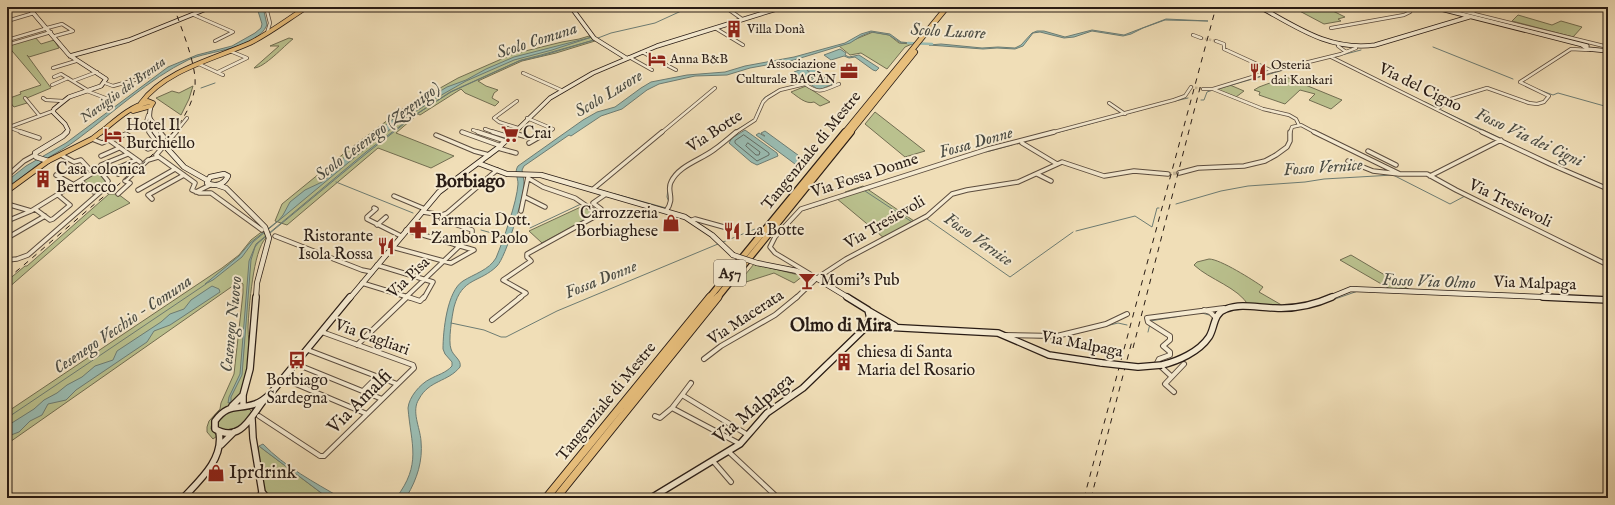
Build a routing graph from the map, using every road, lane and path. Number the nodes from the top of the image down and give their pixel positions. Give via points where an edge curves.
1 (28, 7) edge
2 (211, 7) edge
3 (266, 7) edge
4 (307, 7) edge
5 (571, 7) edge
6 (725, 7) edge
7 (783, 7) edge
8 (947, 7) edge
9 (952, 7) edge
10 (1413, 7) edge
11 (1433, 7) edge
12 (1446, 7) edge
13 (1486, 7) edge
14 (1262, 8) edge
15 (1460, 10) junction
16 (34, 13) junction
17 (194, 15) junction
18 (1468, 17) junction
19 (742, 20) junction
20 (7, 21) edge
21 (48, 28) junction
22 (715, 28) junction
23 (1331, 28) dead end
24 (51, 32) junction
25 (266, 33) junction
26 (1193, 35) dead end
27 (55, 36) junction
28 (1202, 38) tunnel mouth
29 (11, 39) dead end
30 (215, 41) dead end
31 (1216, 41) tunnel mouth
32 (7, 45) edge
33 (743, 46) dead end
34 (917, 46) junction
35 (1584, 47) junction
36 (1608, 47) edge
37 (1356, 48) junction
38 (1346, 50) junction
39 (230, 51) junction
40 (1608, 51) edge
41 (642, 52) junction
42 (70, 56) junction
43 (1331, 57) junction
44 (627, 58) junction
45 (76, 60) junction
46 (199, 64) junction
47 (53, 68) dead end
48 (652, 70) dead end
49 (676, 70) dead end
50 (1272, 71) junction
51 (97, 72) junction
52 (218, 72) junction
53 (523, 73) dead end
54 (223, 74) dead end
55 (149, 76) dead end
56 (54, 77) dead end
57 (68, 78) junction
58 (73, 81) junction
59 (105, 83) junction
60 (839, 84) dead end
61 (52, 85) dead end
62 (715, 88) dead end
63 (1190, 88) dead end
64 (1203, 89) tunnel mouth
65 (561, 90) junction
66 (1214, 90) junction
67 (88, 91) junction
68 (25, 98) dead end
69 (43, 98) dead end
70 (145, 98) junction
71 (108, 99) dead end
72 (517, 100) dead end
73 (63, 101) junction
74 (141, 103) junction
75 (1109, 103) dead end
76 (150, 104) junction
77 (139, 108) junction
78 (1437, 109) junction
79 (53, 111) junction
80 (148, 114) junction
81 (1125, 114) junction
82 (39, 115) junction
83 (187, 118) dead end
84 (527, 118) junction
85 (1299, 125) junction
86 (8, 127) edge
87 (518, 128) junction
88 (485, 129) dead end
89 (473, 130) dead end
90 (462, 132) dead end
91 (513, 133) junction
92 (436, 135) dead end
93 (509, 137) junction
94 (39, 138) dead end
95 (92, 139) junction
96 (108, 140) junction
97 (160, 140) dead end
98 (535, 140) junction
99 (1501, 140) junction
100 (505, 141) junction
101 (1021, 142) junction
102 (529, 144) dead end
103 (165, 146) dead end
104 (499, 147) junction
105 (119, 148) junction
106 (154, 148) junction
107 (1371, 149) dead end
108 (1368, 151) junction
109 (516, 153) dead end
110 (61, 154) junction
111 (128, 154) junction
112 (490, 155) junction
113 (1361, 155) junction
114 (101, 156) dead end
115 (36, 157) junction
116 (159, 157) junction
117 (136, 160) junction
118 (47, 161) junction
119 (1348, 161) dead end
120 (140, 162) dead end
121 (478, 163) junction
122 (1057, 164) junction
123 (1396, 165) dead end
124 (175, 169) junction
125 (99, 170) junction
126 (498, 170) junction
127 (93, 173) junction
128 (1180, 173) tunnel mouth
129 (118, 174) dead end
130 (1038, 174) junction
131 (1168, 174) tunnel mouth
132 (1400, 174) junction
133 (56, 175) dead end
134 (184, 175) junction
135 (200, 175) junction
136 (216, 175) junction
137 (7, 176) edge
138 (528, 176) junction
139 (1430, 176) junction
140 (80, 181) junction
141 (1051, 181) dead end
142 (225, 182) junction
143 (207, 184) junction
144 (74, 185) junction
145 (217, 185) junction
146 (226, 188) junction
147 (1608, 189) edge
148 (138, 190) dead end
149 (592, 190) junction
150 (7, 191) edge
151 (94, 192) dead end
152 (196, 192) junction
153 (118, 194) dead end
154 (606, 194) junction
155 (58, 195) junction
156 (394, 196) dead end
157 (525, 197) junction
158 (152, 199) dead end
159 (7, 204) edge
160 (545, 207) dead end
161 (374, 208) dead end
162 (35, 209) junction
163 (601, 209) dead end
164 (424, 210) junction
165 (31, 211) junction
166 (521, 211) dead end
167 (666, 211) junction
168 (448, 213) junction
169 (442, 214) junction
170 (45, 216) junction
171 (386, 217) dead end
172 (692, 220) junction
173 (7, 221) edge
174 (446, 221) junction
175 (377, 225) junction
176 (264, 228) junction
177 (731, 229) dead end
178 (406, 230) junction
179 (275, 236) dead end
180 (401, 236) junction
181 (7, 238) edge
182 (460, 245) junction
183 (392, 247) junction
184 (7, 260) edge
185 (444, 262) junction
186 (377, 265) junction
187 (1608, 265) edge
188 (372, 272) junction
189 (810, 276) junction
190 (816, 278) junction
191 (426, 279) junction
192 (362, 283) junction
193 (407, 297) junction
194 (1608, 300) edge
195 (1225, 308) junction
196 (868, 310) junction
197 (1203, 310) junction
198 (1127, 314) dead end
199 (1216, 318) junction
200 (870, 319) junction
201 (882, 319) junction
202 (492, 320) dead end
203 (884, 327) junction
204 (900, 328) junction
205 (864, 329) junction
206 (322, 332) junction
207 (1004, 336) junction
208 (357, 345) junction
209 (308, 350) junction
210 (704, 359) dead end
211 (296, 364) junction
212 (1184, 364) dead end
213 (414, 366) joint
214 (1171, 376) junction
215 (377, 377) junction
216 (284, 379) junction
217 (691, 383) dead end
218 (397, 384) junction
219 (363, 391) junction
220 (1174, 392) dead end
221 (243, 395) junction
222 (682, 395) junction
223 (265, 399) junction
224 (382, 399) junction
225 (244, 405) junction
226 (672, 408) junction
227 (228, 409) junction
228 (367, 414) junction
229 (255, 416) junction
230 (655, 416) dead end
231 (238, 430) junction
232 (219, 432) junction
233 (748, 434) junction
234 (253, 438) junction
235 (740, 444) junction
236 (221, 445) junction
237 (729, 452) junction
238 (713, 462) junction
239 (731, 482) dead end
240 (261, 495) edge
241 (183, 498) edge
242 (267, 498) edge
243 (546, 498) edge
244 (556, 498) edge
245 (651, 498) edge
246 (778, 498) edge

1 - 16 street
2 - 17 street
3 - 25 street via 270,23
4 - 25 main road
5 - 44 street via 594,38
6 - 19 street
7 - 19 street
8 - 34 highway, Tangenziale di Mestre / A57
9 - 34 highway, Tangenziale di Mestre / A57
10 - 23 street via 1404,15
11 - 18 street
12 - 15 street
13 - 15 street via 1472,12
14 - 38 street via 1317,38
15 - 36 street
16 - 20 street
16 - 21 street
17 - 30 street via 233,32
17 - 42 street via 129,40
18 - 35 street via 1575,42
18 - 37 street via 1406,37
19 - 22 street
21 - 24 street
21 - 27 street via 62,24 73,31
21 - 29 street
22 - 33 street
22 - 41 street
24 - 27 street
24 - 32 street
25 - 39 main road
26 - 28 street
27 - 42 street
31 - 50 street via 1224,44 1224,49 1237,56
34 - 243 highway, Tangenziale di Mestre / A57
34 - 244 highway, Tangenziale di Mestre / A57
35 - 40 street
35 - 78 street via 1569,50 1520,82 1549,96 1542,103 1533,104 1487,88 1451,99
37 - 38 street
37 - 38 street
38 - 43 street
39 - 46 main road
39 - 52 street via 246,58
41 - 44 street
41 - 49 street
42 - 45 street
43 - 50 street
43 - 78 street, Via del Cigno
44 - 48 street
44 - 65 street
45 - 47 street
45 - 51 street
46 - 52 street
46 - 70 main road via 165,80
50 - 66 street
51 - 58 street
51 - 59 street via 105,77
52 - 54 street
53 - 65 street
55 - 59 street via 114,86
56 - 57 street via 61,74
57 - 58 street
57 - 61 street
58 - 67 street
59 - 67 street
60 - 167 street, Via Botte via 817,91 804,83 780,90 767,98 755,120 676,175 670,183 671,204
62 - 149 street, Via Botte
63 - 81 street, Via Fossa Donne via 1181,98
64 - 66 street
65 - 84 street
66 - 85 street, Via Tresievoli via 1263,109 1289,115 1296,119
67 - 71 street
67 - 73 street
68 - 82 street
69 - 73 street
70 - 74 main road
70 - 76 main road
72 - 87 street via 494,118
73 - 79 street
74 - 76 main road
74 - 77 main road
75 - 81 street
76 - 77 main road
76 - 80 street
77 - 80 street
77 - 95 main road via 113,121
78 - 99 street, Via del Cigno
79 - 82 street
79 - 115 street via 68,131 40,149
80 - 97 street via 152,128
80 - 106 street via 145,125 157,143
80 - 106 street via 164,137
81 - 101 street, Via Fossa Donne
82 - 86 street
83 - 116 street via 156,153
84 - 87 street
84 - 98 street via 553,130
85 - 113 street, Via Tresievoli
85 - 128 street via 1288,133 1288,146 1266,160 1239,167 1190,169
86 - 94 street
87 - 91 street
88 - 93 street
89 - 100 street
90 - 104 street
91 - 93 street
91 - 98 street
92 - 112 street
93 - 100 street
95 - 96 street via 102,143
95 - 110 main road
96 - 105 street
96 - 106 street via 126,134 148,149
98 - 102 street
99 - 139 street
99 - 147 street, Via del Cigno
100 - 104 street
101 - 122 street
101 - 189 street, Via Fossa Donne via 914,172 798,211 775,237 770,247
103 - 135 street via 184,167
104 - 109 street
104 - 112 street
105 - 111 street
105 - 114 street
107 - 108 street
108 - 113 street
108 - 123 street
110 - 118 main road
110 - 127 street via 74,162 81,160
111 - 117 street
111 - 125 street via 101,165
112 - 121 street
113 - 132 street, Via Tresievoli
115 - 118 street
115 - 137 street via 22,163
116 - 124 street
116 - 153 street via 150,159 124,181 130,183
117 - 120 street
117 - 129 street via 113,170
118 - 150 main road
119 - 132 street, Via Tresievoli via 1382,175
121 - 126 street
121 - 164 street via 443,188
122 - 130 street, Via Tresievoli
122 - 131 street via 1068,164 1104,176 1134,171
124 - 134 street
124 - 148 street
125 - 127 street
125 - 184 street via 108,181 103,190 29,254
126 - 138 street via 507,174
126 - 168 street
127 - 140 street
130 - 141 street
130 - 190 street, Via Tresievoli via 1018,182 952,194 926,216
132 - 139 street, Via Tresievoli via 1421,173
133 - 144 street
134 - 152 street via 195,183 192,189
134 - 158 street via 148,195
135 - 136 street
135 - 143 street
136 - 142 street via 228,175
136 - 143 street
138 - 149 street via 541,175
138 - 157 street
138 - 202 street via 543,187 575,198 597,213 527,254 531,261 504,280 526,293
139 - 187 street, Via Tresievoli
140 - 144 street
140 - 151 street
142 - 145 street
142 - 146 street
143 - 145 street
143 - 152 street
144 - 155 street
145 - 146 street
146 - 176 street
149 - 154 street
152 - 176 street via 211,193
154 - 163 street via 593,203
154 - 167 street
155 - 162 street
155 - 170 street via 70,204 51,220
156 - 164 street
157 - 160 street
157 - 166 street
159 - 165 street
161 - 175 street via 376,210 367,219
162 - 165 street
162 - 170 street
164 - 169 street
164 - 178 street
165 - 173 street
167 - 172 street
168 - 169 street
168 - 174 street
169 - 174 street
170 - 181 street
171 - 175 street
172 - 177 street
172 - 189 street, bridge via 733,255
174 - 182 street, Via Pisa via 473,230
175 - 180 street
176 - 221 street via 269,238 257,283 250,368
178 - 180 street
178 - 182 street
179 - 188 street
180 - 183 street
182 - 185 street, Via Pisa
182 - 185 street via 474,250 453,263
183 - 185 street
183 - 186 street
185 - 191 street, Via Pisa
186 - 188 street
186 - 191 street
188 - 192 street
189 - 190 street
190 - 196 street
190 - 210 street, Via Macerata via 797,298 775,315 720,346
191 - 193 street, Via Pisa
191 - 193 street via 433,282 423,300
192 - 193 street
192 - 206 street
193 - 208 street, Via Pisa
194 - 195 street, Via Malpaga via 1356,289 1346,290 1320,302 1297,308
195 - 197 street, Via Malpaga
195 - 199 street, Via Malpaga
196 - 200 street
196 - 201 street, Via Malpaga
197 - 199 street
197 - 214 street, Via Malpaga via 1149,316 1146,319 1170,336 1170,340 1163,346 1170,355 1159,358 1157,363
198 - 207 street, Via Malpaga via 1106,324 1057,336
199 - 207 street, Via Malpaga, bridge via 1212,332 1205,342 1162,365 1138,367 1049,355
200 - 201 street, Via Malpaga
200 - 203 street, Via Malpaga
200 - 205 street, Via Malpaga
201 - 204 street, Via Malpaga
203 - 204 street, Via Malpaga
203 - 205 street, Via Malpaga
204 - 207 street, Via Malpaga via 998,333
205 - 233 street, Via Malpaga via 803,388 767,413
206 - 208 street, Via Cagliari
206 - 209 street
208 - 213 street, Via Cagliari
209 - 211 street
209 - 215 street
211 - 216 street
211 - 219 street
212 - 214 street
213 - 218 street, Via Amalfi
214 - 220 street via 1165,384
215 - 218 street
215 - 219 street
216 - 223 street
216 - 228 street
217 - 222 street
218 - 224 street, Via Amalfi
219 - 224 street
221 - 225 street
221 - 227 street
222 - 226 street
222 - 233 street
223 - 225 street
223 - 229 street
224 - 228 street, Via Amalfi
225 - 227 street
225 - 229 street via 253,410
226 - 230 street via 660,418
226 - 235 street
227 - 232 street via 215,421 214,426
228 - 229 street, Via Amalfi via 324,456 320,456
229 - 231 street
229 - 234 street
231 - 232 street via 229,433
231 - 234 street via 249,433
231 - 236 street
232 - 236 street
233 - 235 street, Via Malpaga
234 - 240 street
235 - 237 street, Via Malpaga
236 - 241 street via 205,474
237 - 238 street, Via Malpaga
237 - 246 street
238 - 239 street
238 - 245 street, Via Malpaga
240 - 242 street

